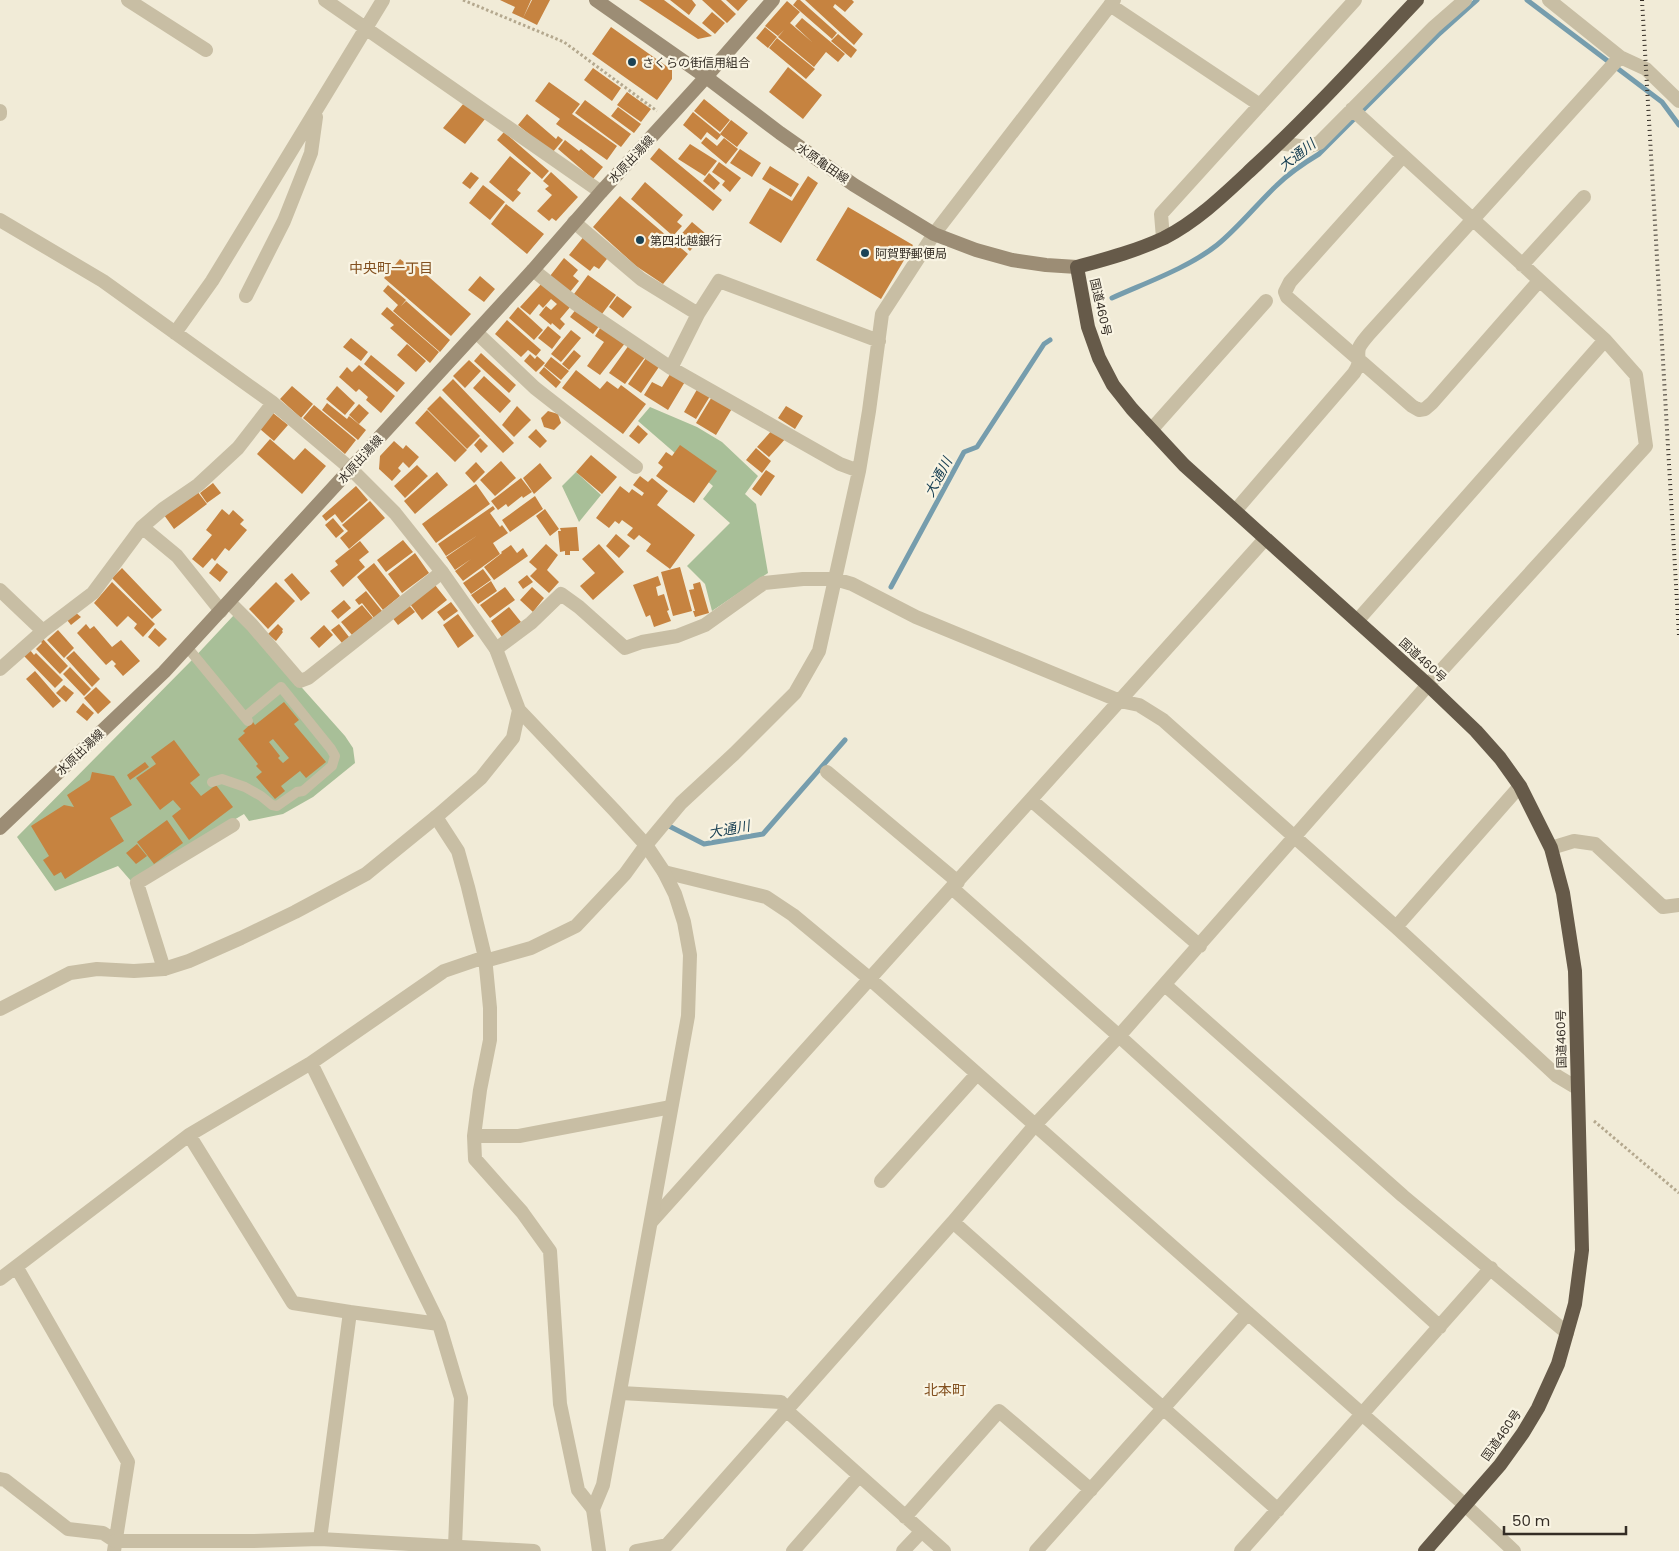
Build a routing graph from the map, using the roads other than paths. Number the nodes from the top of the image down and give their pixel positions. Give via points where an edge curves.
1 (128, 0) edge
2 (325, 0) edge
3 (383, 0) edge
4 (596, 0) edge
5 (773, 0) edge
6 (1355, 0) edge
7 (1417, 0) edge
8 (1465, 0) edge
9 (1549, 0) edge
10 (1112, 2) edge
11 (367, 29) junction
12 (206, 50) dead end
13 (1620, 57) junction
14 (706, 77) junction
15 (1679, 102) edge
16 (1260, 105) junction
17 (1352, 109) junction
18 (317, 111) junction
19 (1279, 143) junction
20 (1403, 156) junction
21 (601, 192) junction
22 (1584, 197) dead end
23 (0, 220) edge
24 (1471, 220) junction
25 (574, 222) junction
26 (934, 234) junction
27 (1164, 238) junction
28 (1522, 265) junction
29 (1077, 266) junction
30 (533, 270) junction
31 (1539, 281) junction
32 (246, 296) dead end
33 (1266, 301) dead end
34 (698, 314) junction
35 (476, 332) junction
36 (175, 333) junction
37 (1605, 340) junction
38 (879, 341) junction
39 (1360, 360) junction
40 (671, 368) junction
41 (273, 403) junction
42 (1151, 430) junction
43 (636, 467) dead end
44 (351, 469) junction
45 (858, 471) junction
46 (1234, 511) junction
47 (142, 527) junction
48 (1264, 539) junction
49 (442, 572) junction
50 (835, 579) junction
51 (0, 590) edge
52 (225, 607) junction
53 (1357, 621) junction
54 (43, 631) junction
55 (187, 648) junction
56 (496, 649) junction
57 (0, 669) edge
58 (1428, 685) junction
59 (1120, 701) junction
60 (519, 710) junction
61 (826, 772) dead end
62 (212, 782) dead end
63 (1520, 786) junction
64 (1031, 800) junction
65 (436, 817) junction
66 (233, 825) dead end
67 (0, 828) edge
68 (1295, 837) junction
69 (646, 844) junction
70 (1551, 848) junction
71 (664, 872) junction
72 (955, 885) junction
73 (1679, 905) edge
74 (1396, 927) junction
75 (1200, 946) junction
76 (485, 957) junction
77 (164, 969) junction
78 (870, 979) junction
79 (1165, 985) junction
80 (0, 1009) edge
81 (1119, 1036) junction
82 (311, 1063) junction
83 (977, 1074) junction
84 (1577, 1088) junction
85 (671, 1107) junction
86 (1035, 1125) junction
87 (189, 1135) junction
88 (474, 1136) junction
89 (881, 1181) dead end
90 (651, 1222) junction
91 (953, 1222) junction
92 (17, 1268) junction
93 (1491, 1268) junction
94 (0, 1279) edge
95 (350, 1312) junction
96 (1248, 1313) junction
97 (439, 1324) junction
98 (1440, 1327) junction
99 (1567, 1333) junction
100 (620, 1393) junction
101 (1163, 1409) junction
102 (786, 1410) junction
103 (1362, 1414) junction
104 (859, 1476) junction
105 (0, 1479) edge
106 (1091, 1490) junction
107 (1466, 1506) junction
108 (593, 1509) junction
109 (1278, 1510) junction
110 (905, 1518) junction
111 (922, 1532) junction
112 (320, 1539) junction
113 (114, 1546) edge
114 (253, 1546) edge
115 (447, 1547) edge
116 (671, 1548) edge
117 (534, 1551) edge
118 (599, 1551) edge
119 (636, 1551) edge
120 (793, 1551) edge
121 (904, 1551) edge
122 (944, 1551) edge
123 (1036, 1551) edge
124 (1241, 1551) edge
125 (1425, 1551) edge
126 (1514, 1551) edge

1 - 12 street
2 - 11 street
3 - 11 street
4 - 14 main road, 水原亀田線
5 - 14 main road, 水原出湯線
6 - 16 street
7 - 19 highway, 国道460号
8 - 17 street
9 - 13 street
10 - 16 street
10 - 26 street
11 - 18 street
11 - 21 street
13 - 15 street via 1646,69
13 - 24 street
14 - 21 main road, 水原出湯線
14 - 26 main road, 水原亀田線 via 854,184
16 - 27 street via 1161,214
17 - 19 street via 1319,143 1306,147
17 - 20 street
18 - 32 street via 311,153 284,221
18 - 36 street via 212,281
19 - 27 highway, 国道460号 via 1216,202
20 - 24 street
20 - 39 street via 1290,282 1285,292
21 - 25 main road, 水原出湯線
22 - 28 street
23 - 36 street via 103,281
24 - 28 street
24 - 39 street via 1369,334 1360,346
25 - 30 main road, 水原出湯線
25 - 34 street via 641,279
26 - 29 main road, 水原亀田線 via 1012,260
26 - 38 street via 882,314
27 - 29 highway, 国道460号 via 1124,254
28 - 31 street
29 - 42 highway, 国道460号 via 1088,327 1099,358 1113,385
30 - 35 main road, 水原出湯線
30 - 40 street via 576,304
31 - 37 street
31 - 39 street via 1425,409 1412,406
33 - 42 street
34 - 38 street via 719,281
34 - 40 street
35 - 43 street via 535,388
35 - 44 main road, 水原出湯線
36 - 41 street
37 - 53 street
37 - 58 street via 1636,375 1646,446
38 - 45 street
39 - 46 street via 1354,373
40 - 45 street via 840,464
41 - 44 street
41 - 47 street via 238,448 198,485
42 - 46 highway, 国道460号
44 - 49 street via 395,513
44 - 52 main road, 水原出湯線
45 - 50 street
46 - 48 highway, 国道460号
47 - 52 street via 177,556
47 - 54 street via 93,592
48 - 53 highway, 国道460号
48 - 59 street
49 - 52 street via 300,681 252,625
49 - 56 street
50 - 56 street via 764,584 705,626 625,648 561,594 531,623
50 - 59 street via 852,584 916,617
50 - 69 street via 819,651 794,694 681,803
51 - 54 street
52 - 55 main road, 水原出湯線
53 - 58 highway, 国道460号
54 - 57 street
55 - 62 lane via 247,719 281,687 332,748 335,756 332,766 303,791 277,806 245,787 222,779
55 - 67 main road, 水原出湯線
56 - 60 street
58 - 63 highway, 国道460号 via 1476,731
58 - 68 street
59 - 64 street
59 - 68 street via 1139,705 1163,720
60 - 65 street via 513,738 481,778
60 - 69 street
61 - 72 street
63 - 70 highway, 国道460号
63 - 74 street
64 - 72 street
64 - 75 street
65 - 76 street via 458,852
65 - 77 street via 366,874 241,938
66 - 77 street via 137,883
68 - 74 street
68 - 75 street
69 - 71 street
69 - 76 street via 625,874 576,926 531,948 492,959
70 - 73 street via 1574,841 1595,844 1663,907
70 - 84 highway, 国道460号 via 1563,893 1574,971
71 - 78 street via 766,896
71 - 85 street via 684,922 690,955 688,1016
72 - 78 street
72 - 81 street
74 - 84 street via 1557,1076
75 - 79 street
76 - 82 street via 444,971
76 - 88 street via 490,1040
77 - 80 street via 97,968 70,973
78 - 83 street
78 - 90 street
79 - 81 street
79 - 93 street via 1396,1189
81 - 86 street
81 - 98 street
82 - 87 street
82 - 97 street
83 - 86 street
83 - 89 street
84 - 99 highway, 国道460号 via 1582,1250 1575,1304
85 - 88 street via 519,1136
85 - 90 street
86 - 91 street
86 - 96 street
87 - 92 street
87 - 95 street via 293,1303
88 - 108 street via 475,1159 522,1212 550,1251 560,1404 578,1490
90 - 100 street
91 - 101 street
91 - 102 street
92 - 94 street
92 - 113 street via 128,1462
93 - 98 street
93 - 99 street
95 - 97 street
95 - 112 street
96 - 101 street
96 - 103 street
97 - 115 street via 461,1398
98 - 103 street
99 - 107 highway, 国道460号 via 1558,1364 1538,1408 1500,1465
100 - 102 street via 781,1402
100 - 108 street via 603,1485
101 - 106 street
101 - 109 street
102 - 104 street
102 - 116 street
103 - 107 street
103 - 109 street
104 - 110 street
104 - 120 street
105 - 113 street via 68,1529 103,1533
106 - 110 street via 999,1411
106 - 123 street
107 - 125 highway, 国道460号
107 - 126 street
108 - 118 street
109 - 124 street
110 - 111 street
111 - 121 street
111 - 122 street
112 - 114 street
112 - 115 street
113 - 114 street
115 - 117 street
116 - 119 street

